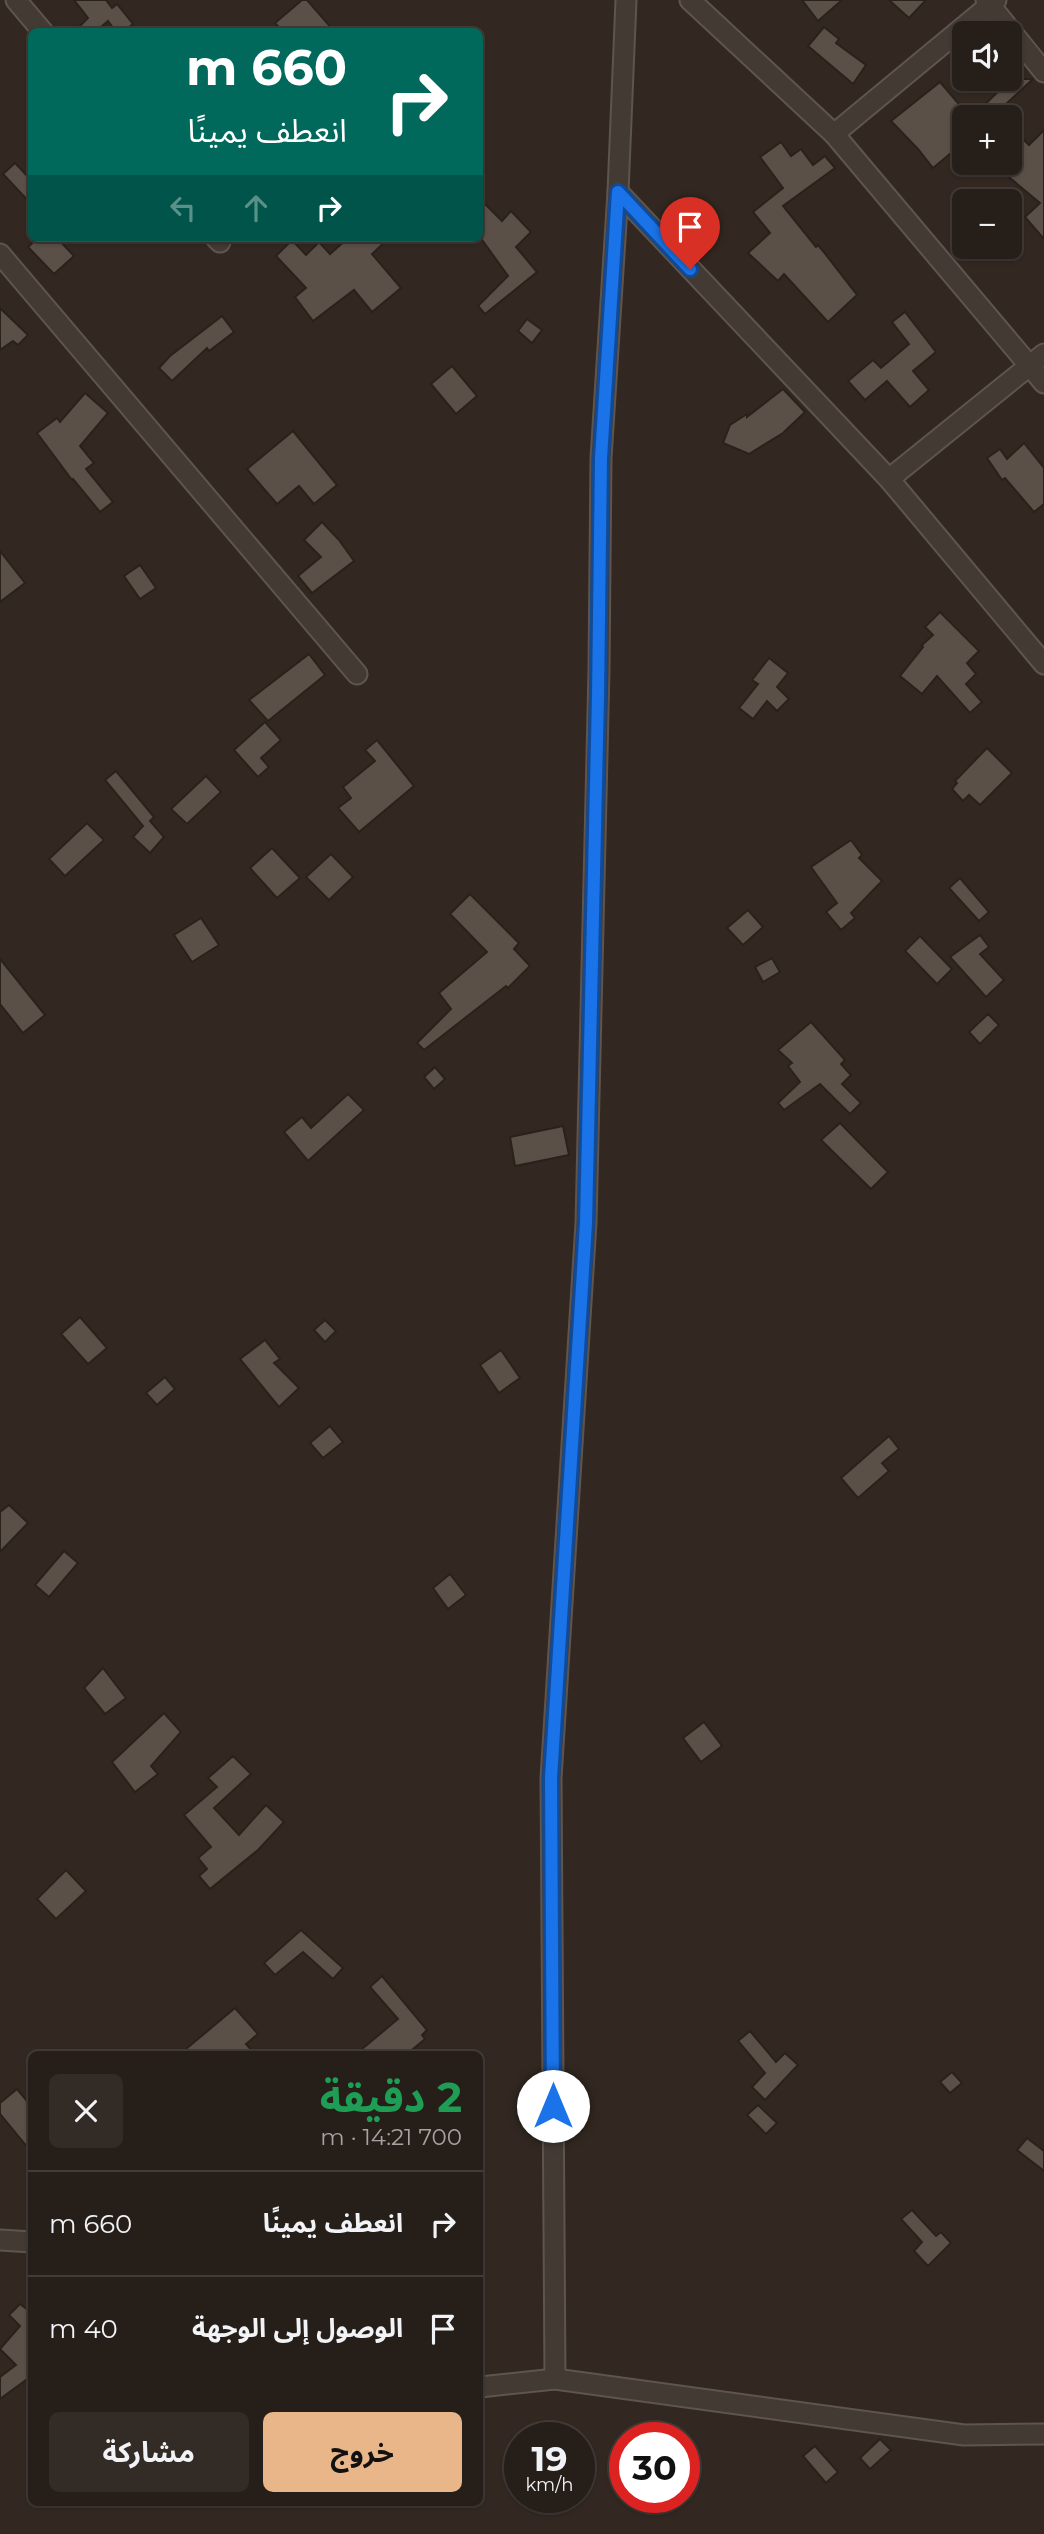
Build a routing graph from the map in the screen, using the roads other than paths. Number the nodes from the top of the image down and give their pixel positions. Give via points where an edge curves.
1 (16, 0) edge
2 (626, 0) edge
3 (690, 0) edge
4 (991, 1) edge
5 (40, 28) edge
6 (1044, 72) edge
7 (834, 134) junction
8 (618, 192) junction
9 (0, 254) edge
10 (1037, 360) edge
11 (1044, 383) edge
12 (889, 479) junction
13 (1044, 664) edge
14 (357, 674) dead end
15 (0, 2240) edge
16 (28, 2242) edge
17 (555, 2378) junction
18 (483, 2388) edge
19 (1044, 2434) edge

1 - 5 street
2 - 8 street
3 - 7 street
4 - 6 street
4 - 7 street
7 - 10 street
8 - 12 street
8 - 17 street via 601,458 586,1223 551,1778
9 - 14 street
10 - 11 street
10 - 12 street
12 - 13 street
15 - 16 street
17 - 18 street
17 - 19 street via 964,2435

